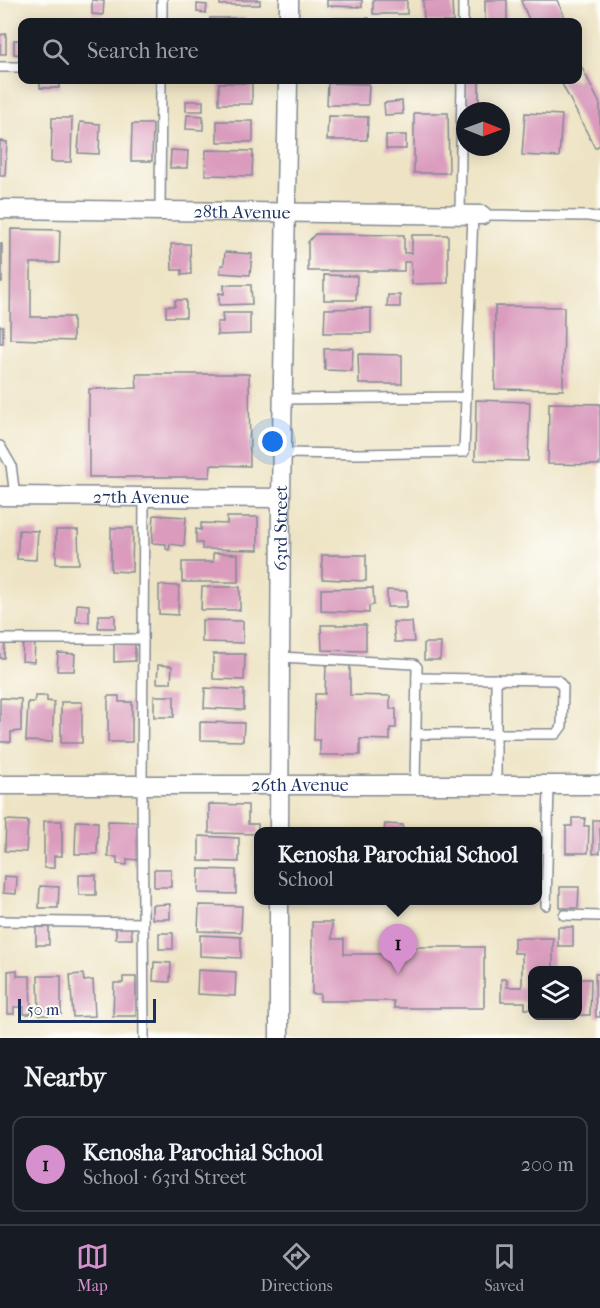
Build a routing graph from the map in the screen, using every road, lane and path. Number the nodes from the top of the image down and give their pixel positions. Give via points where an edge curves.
1 (162, 0) edge
2 (289, 0) edge
3 (463, 0) edge
4 (162, 18) edge
5 (289, 18) edge
6 (463, 18) edge
7 (0, 67) edge
8 (18, 67) edge
9 (161, 84) edge
10 (288, 84) edge
11 (462, 84) edge
12 (0, 209) edge
13 (160, 211) junction
14 (285, 212) junction
15 (472, 214) junction
16 (600, 218) edge
17 (466, 397) junction
18 (282, 399) junction
19 (0, 447) edge
20 (282, 453) junction
21 (7, 496) edge
22 (144, 497) junction
23 (281, 498) junction
24 (0, 639) edge
25 (143, 639) junction
26 (280, 657) junction
27 (417, 678) junction
28 (496, 679) junction
29 (416, 734) junction
30 (496, 734) junction
31 (142, 784) junction
32 (279, 784) junction
33 (0, 785) edge
34 (415, 785) junction
35 (496, 785) junction
36 (549, 785) junction
37 (600, 785) edge
38 (279, 827) edge
39 (279, 905) edge
40 (546, 905) dead end
41 (564, 915) dead end
42 (600, 916) edge
43 (0, 921) edge
44 (143, 923) junction
45 (144, 1038) edge
46 (279, 1038) edge

1 - 4 lane
2 - 5 street
3 - 6 lane
7 - 8 lane
9 - 13 lane
10 - 14 street, 63rd Street
11 - 15 lane
12 - 13 street, 28th Avenue
13 - 14 street, 28th Avenue
14 - 15 street, 28th Avenue
14 - 18 street, 63rd Street
15 - 16 lane
15 - 17 lane
17 - 18 lane
17 - 20 lane via 464,452
18 - 20 street, 63rd Street
19 - 21 lane via 11,465
20 - 23 street, 63rd Street
21 - 22 street, 27th Avenue
22 - 23 street, 27th Avenue
22 - 25 lane
23 - 26 street, 63rd Street
24 - 25 lane
25 - 31 lane
26 - 27 lane via 406,662 417,667
26 - 32 street, 63rd Street
27 - 28 lane
27 - 29 lane
28 - 30 lane
28 - 30 lane via 557,680 563,687 562,726 556,734
29 - 30 lane
29 - 34 lane
30 - 35 lane
31 - 32 street, 26th Avenue
31 - 33 street, 26th Avenue
31 - 44 lane
32 - 34 street, 26th Avenue
32 - 38 street, 63rd Street
34 - 35 street, 26th Avenue
35 - 36 street, 26th Avenue
36 - 37 street, 26th Avenue
36 - 40 lane
39 - 46 street
41 - 42 lane
43 - 44 lane
44 - 45 lane

